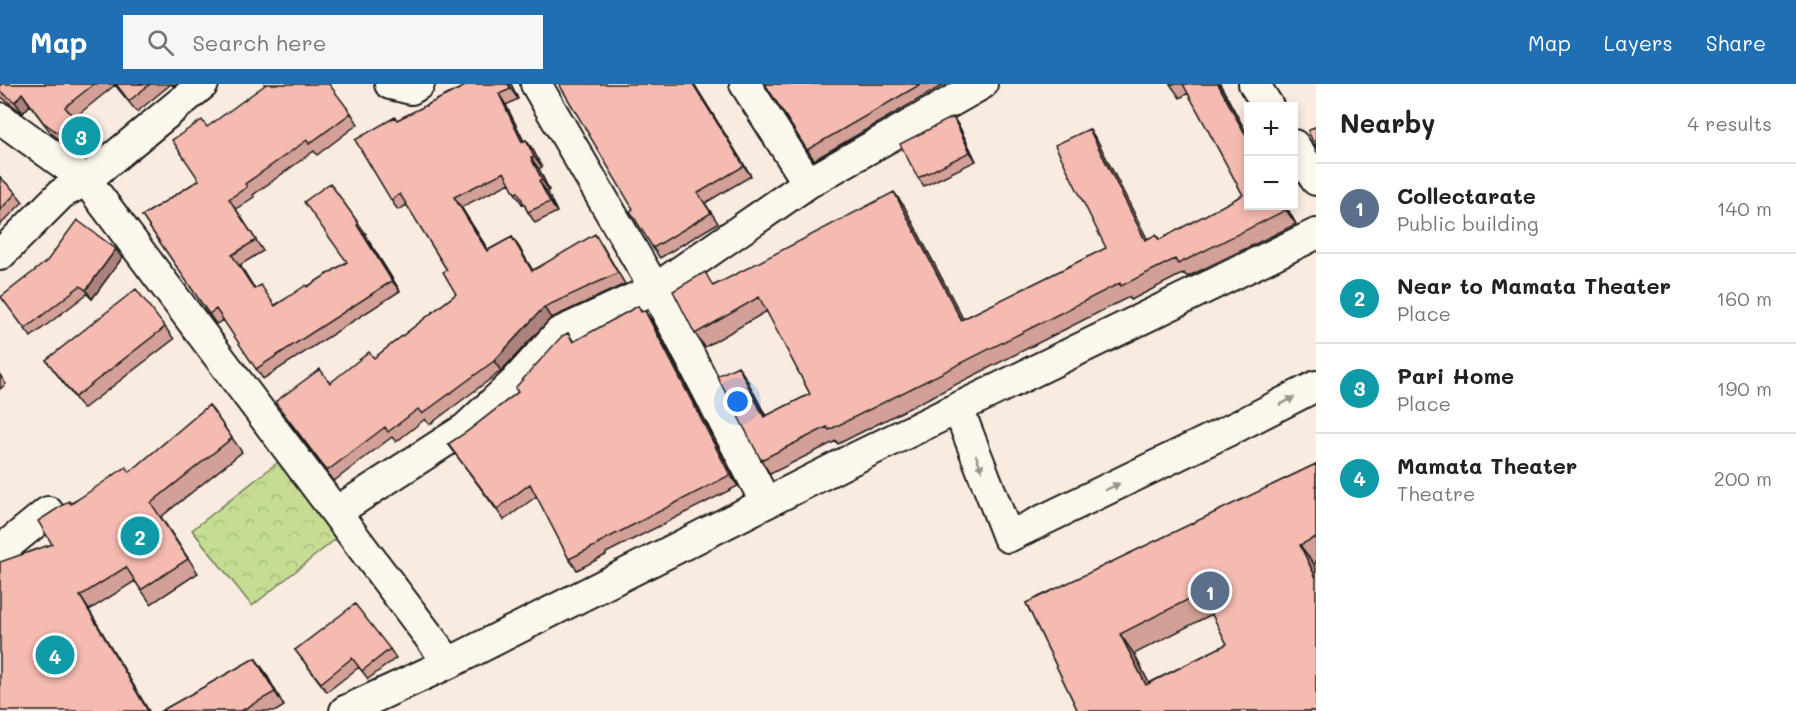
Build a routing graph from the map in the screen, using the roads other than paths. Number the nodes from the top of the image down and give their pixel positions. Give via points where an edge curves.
1 (203, 84) edge
2 (390, 84) edge
3 (419, 84) edge
4 (536, 84) edge
5 (745, 84) edge
6 (982, 84) edge
7 (1254, 84) edge
8 (1265, 102) edge
9 (0, 118) edge
10 (1298, 153) edge
11 (86, 180) junction
12 (1316, 180) edge
13 (808, 183) junction
14 (1316, 234) edge
15 (0, 255) edge
16 (655, 288) junction
17 (1316, 386) edge
18 (958, 408) junction
19 (766, 503) junction
20 (48, 512) edge
21 (336, 513) junction
22 (0, 552) edge
23 (448, 663) junction
24 (345, 711) edge

1 - 11 street
2 - 3 street via 411,89
4 - 16 street
5 - 13 street
6 - 13 street
7 - 8 street
9 - 11 street
10 - 12 street
11 - 15 street via 61,194
11 - 21 street
13 - 16 street
14 - 18 street
16 - 19 street
16 - 21 street via 559,333 466,428
18 -> 17 street via 1008,537
18 - 19 street
19 - 23 street
20 - 22 street
21 - 23 street
23 - 24 street

